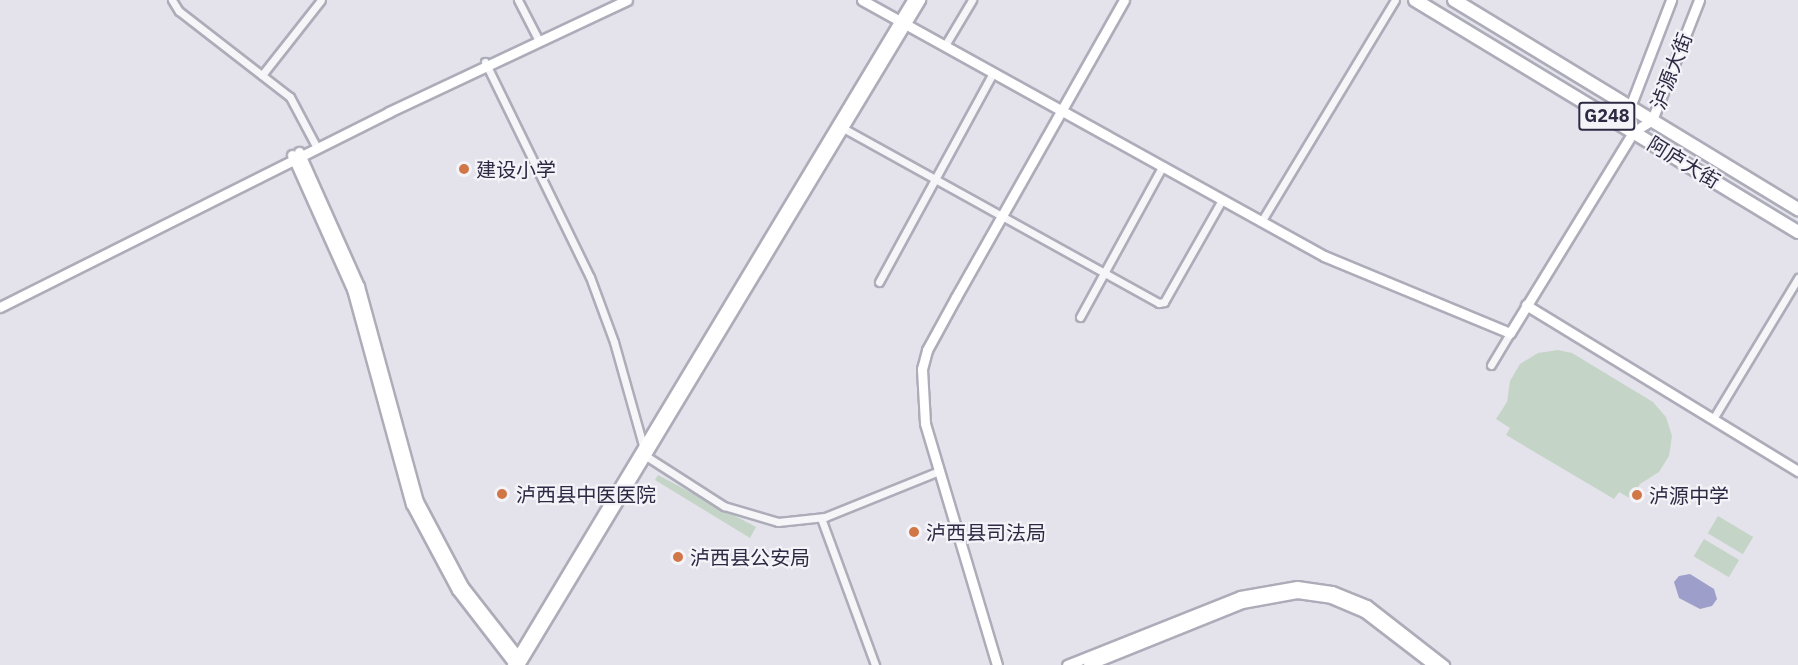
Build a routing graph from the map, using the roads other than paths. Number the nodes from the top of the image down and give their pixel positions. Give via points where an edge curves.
1 (172, 0) edge
2 (321, 0) edge
3 (518, 0) edge
4 (615, 0) edge
5 (627, 0) edge
6 (862, 0) edge
7 (872, 0) edge
8 (912, 0) edge
9 (920, 0) edge
10 (972, 0) edge
11 (1124, 0) edge
12 (1395, 0) edge
13 (1415, 0) edge
14 (1454, 0) edge
15 (1671, 0) edge
16 (1698, 0) edge
17 (903, 21) junction
18 (537, 37) junction
19 (947, 42) junction
20 (486, 64) junction
21 (993, 73) junction
22 (262, 75) junction
23 (1630, 107) junction
24 (1061, 108) junction
25 (1652, 120) junction
26 (843, 128) junction
27 (1633, 132) junction
28 (315, 144) junction
29 (297, 155) junction
30 (1162, 167) junction
31 (935, 180) junction
32 (1222, 200) junction
33 (1798, 209) edge
34 (1000, 216) junction
35 (1263, 220) junction
36 (1798, 232) edge
37 (1104, 274) junction
38 (1798, 278) edge
39 (879, 282) dead end
40 (0, 302) edge
41 (1526, 305) junction
42 (0, 307) edge
43 (1080, 317) dead end
44 (1511, 331) junction
45 (1491, 365) dead end
46 (1713, 419) junction
47 (644, 452) junction
48 (939, 471) junction
49 (1798, 471) edge
50 (821, 518) junction
51 (518, 663) edge
52 (875, 665) edge
53 (997, 665) edge
54 (1067, 665) edge
55 (1088, 665) edge
56 (1433, 665) edge
57 (1444, 665) edge

1 - 22 street via 179,11
2 - 22 street
3 - 18 street
4 - 18 main road
5 - 20 main road
6 - 17 main road
7 - 17 main road
8 - 17 main road
9 - 17 main road
10 - 19 street
11 - 24 main road
12 - 35 street
13 - 27 highway, 阿庐大街 / G248
14 - 23 highway, 阿庐大街 / G248
15 - 23 main road
16 - 25 main road, 泸源大街
17 - 19 main road
17 - 21 main road
17 - 26 main road
17 - 47 main road
18 - 20 main road
19 - 24 main road
20 - 28 main road
20 - 29 main road
20 - 47 street via 590,277 614,342
21 - 24 main road
21 - 31 street
22 - 28 street via 290,97
23 - 25 highway, 阿庐大街 / G248
23 - 27 main road
24 - 30 main road
24 - 34 main road
24 - 35 main road
25 - 27 main road, 泸源大街
25 - 33 highway, 阿庐大街 / G248
26 - 31 street
26 - 47 main road
27 - 36 highway, 阿庐大街 / G248
27 - 41 main road
28 - 29 main road
29 - 40 main road
29 - 42 main road
29 - 51 main road via 359,286 418,501 458,578
30 - 32 main road
30 - 37 street
31 - 34 street
31 - 39 street
32 - 35 main road
32 - 37 street via 1164,302 1157,303
34 - 37 street
34 - 48 main road via 924,359 921,405
35 - 44 main road via 1360,268
37 - 43 street
38 - 46 street
41 - 44 main road
41 - 46 main road
44 - 45 street
46 - 49 main road
47 - 50 street via 740,514 778,522
47 - 51 main road
48 - 50 street
48 - 53 main road
50 - 52 street
54 - 57 main road via 1239,596 1297,586 1332,591 1367,605
55 - 56 main road via 1242,603 1297,593 1330,598 1364,612

